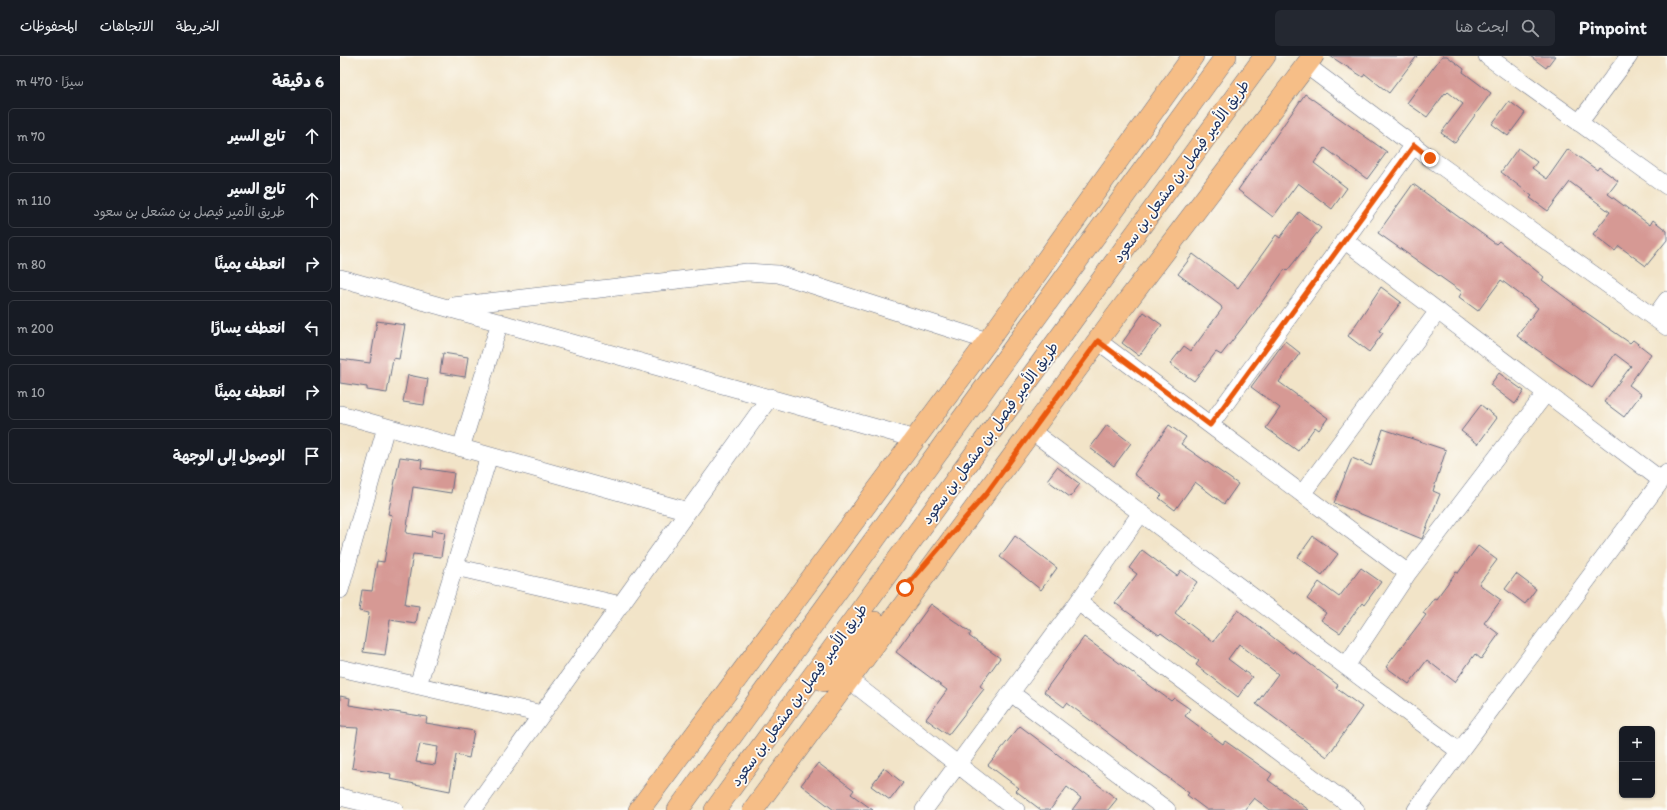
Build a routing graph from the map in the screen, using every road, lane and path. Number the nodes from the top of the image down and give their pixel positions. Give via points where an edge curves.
1 (1193, 56) edge
2 (1226, 56) edge
3 (1265, 56) edge
4 (1629, 56) edge
5 (1491, 57) edge
6 (1309, 61) edge
7 (1579, 123) junction
8 (1414, 145) junction
9 (1667, 186) edge
10 (1123, 198) junction
11 (1344, 240) junction
12 (340, 278) edge
13 (1667, 300) edge
14 (444, 307) junction
15 (1438, 311) junction
16 (500, 322) junction
17 (1660, 322) edge
18 (988, 341) junction
19 (1098, 341) junction
20 (1546, 393) junction
21 (770, 398) junction
22 (340, 414) edge
23 (1210, 425) junction
24 (386, 427) junction
25 (1031, 431) junction
26 (916, 439) junction
27 (461, 448) junction
28 (489, 456) junction
29 (1664, 476) edge
30 (986, 494) junction
31 (1302, 494) junction
32 (688, 511) junction
33 (1141, 513) junction
34 (853, 525) junction
35 (347, 535) edge
36 (455, 567) junction
37 (1408, 573) junction
38 (340, 590) edge
39 (1078, 602) junction
40 (621, 605) junction
41 (1346, 666) junction
42 (340, 668) edge
43 (848, 679) junction
44 (418, 685) junction
45 (1011, 693) junction
46 (542, 714) junction
47 (1459, 751) junction
48 (957, 765) junction
49 (698, 783) junction
50 (730, 789) junction
51 (340, 797) edge
52 (395, 810) edge
53 (473, 810) edge
54 (639, 810) edge
55 (678, 810) edge
56 (714, 810) edge
57 (753, 810) edge
58 (924, 810) edge
59 (1016, 810) edge
60 (1167, 810) edge
61 (1356, 810) edge
62 (1416, 810) edge

1 - 18 main road
2 - 10 main road, طريق الأمير فيصل بن مشعل بن سعود
3 - 50 main road, طريق الأمير فيصل بن مشعل بن سعود
4 - 7 street
5 - 7 street
6 - 8 street
6 - 19 main road, طريق الأمير فيصل بن مشعل بن سعود
7 - 9 street
8 - 11 street
8 - 17 street
10 - 18 main road
10 - 49 main road, طريق الأمير فيصل بن مشعل بن سعود
11 - 15 street
11 - 23 street
12 - 14 street
13 - 17 street
14 - 16 street
14 - 18 street via 748,272 778,274
15 - 20 street
15 - 31 street
16 - 21 street
16 - 27 street
18 - 26 main road
19 - 23 street
19 - 25 main road, طريق الأمير فيصل بن مشعل بن سعود
20 - 29 street
20 - 37 street
21 - 26 street
21 - 32 street
22 - 24 street
23 - 31 street
24 - 27 street
24 - 35 street
25 - 30 main road, طريق الأمير فيصل بن مشعل بن سعود
25 - 33 street
26 - 34 main road
27 - 28 street
28 - 32 street
28 - 36 street
29 - 47 street
30 - 43 main road, طريق الأمير فيصل بن مشعل بن سعود
30 - 50 main road
31 - 37 street
32 - 40 street
33 - 39 street
33 - 41 street
34 - 49 main road
34 - 54 main road
35 - 38 street
36 - 40 street
36 - 44 street
37 - 41 street
39 - 45 street
39 - 61 street
40 - 46 street
41 - 47 street
42 - 44 street
43 - 48 street
43 - 57 main road, طريق الأمير فيصل بن مشعل بن سعود
44 - 46 street
45 - 48 street
45 - 60 street
46 - 53 street
47 - 62 street
48 - 58 street
48 - 59 street
49 - 55 main road, طريق الأمير فيصل بن مشعل بن سعود
50 - 56 main road, طريق الأمير فيصل بن مشعل بن سعود
51 - 52 street

